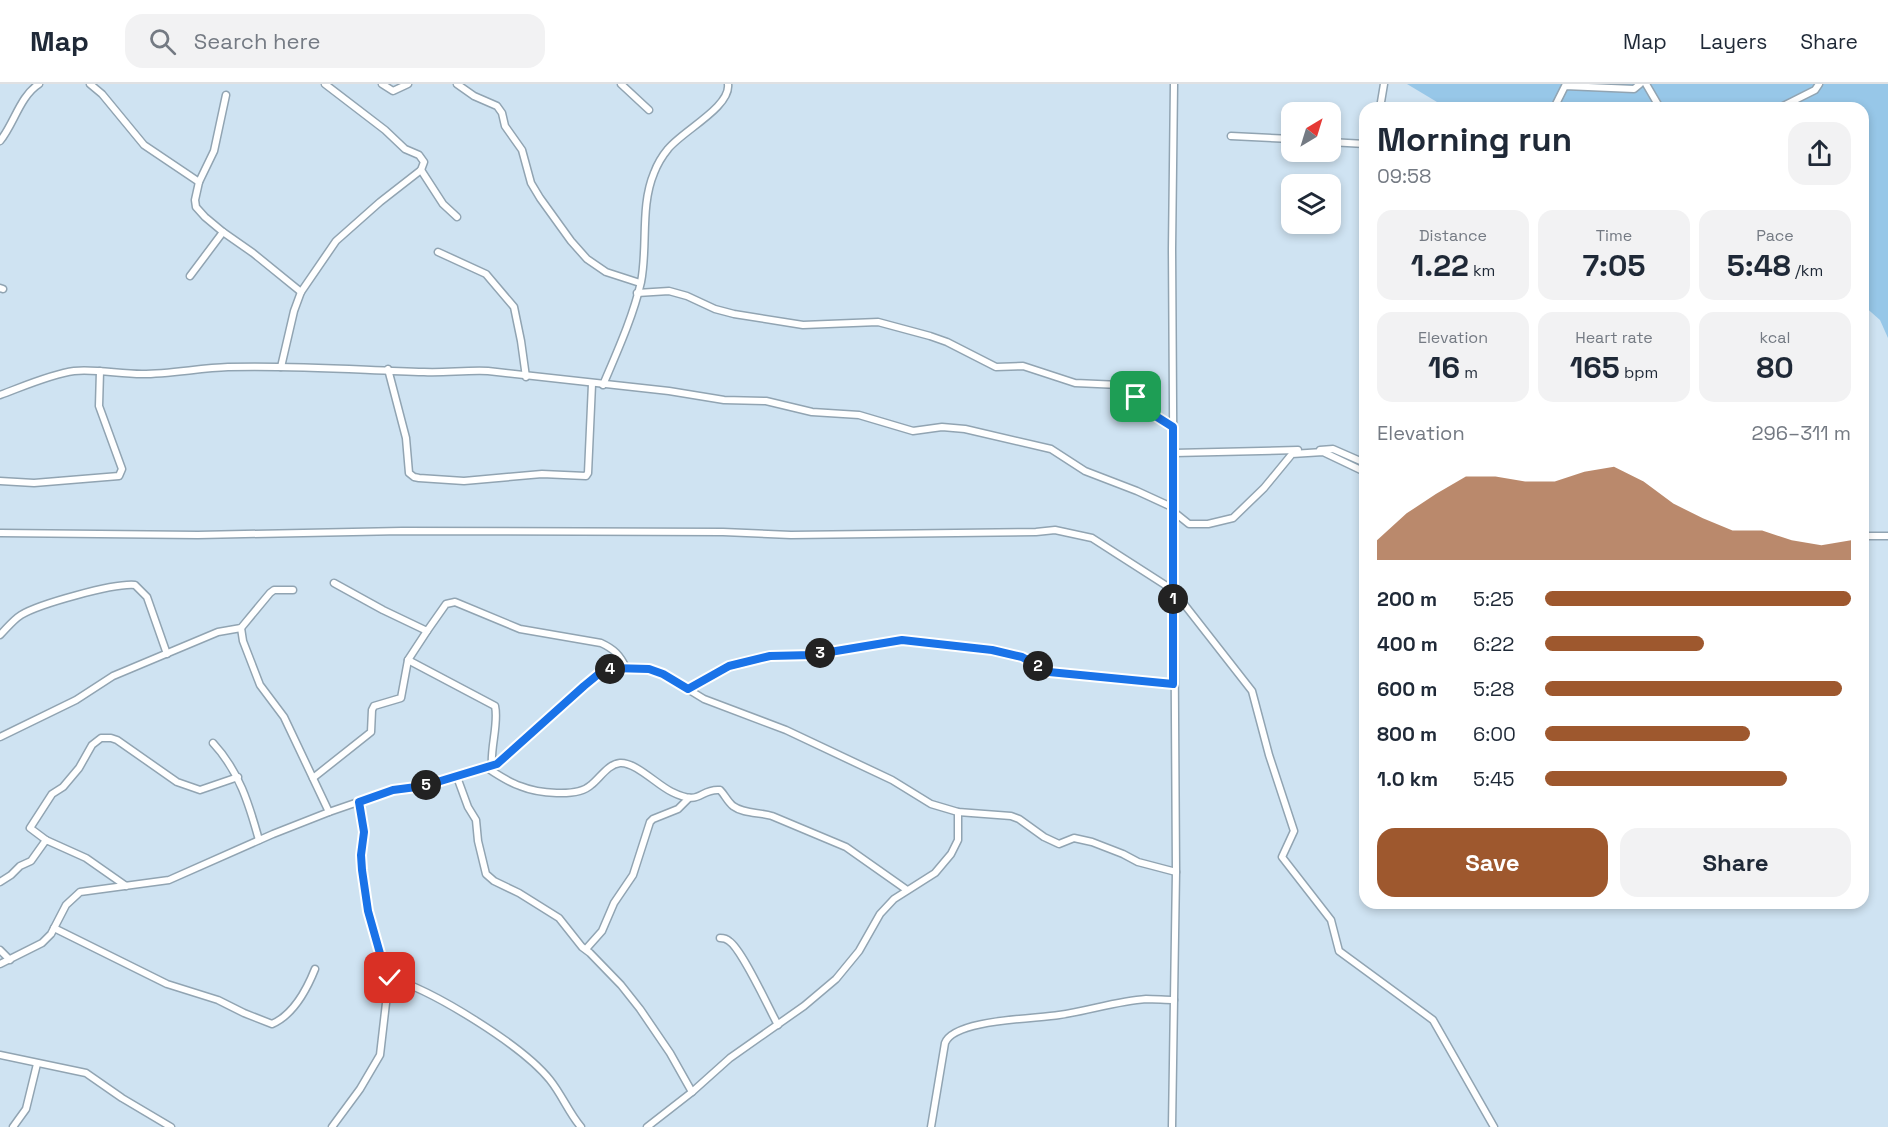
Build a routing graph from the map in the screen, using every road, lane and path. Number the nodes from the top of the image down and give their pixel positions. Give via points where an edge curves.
1 (39, 84) edge
2 (90, 84) edge
3 (324, 84) edge
4 (382, 84) edge
5 (408, 84) edge
6 (457, 84) edge
7 (621, 84) edge
8 (728, 84) edge
9 (1174, 84) edge
10 (1384, 84) edge
11 (1640, 84) edge
12 (1646, 84) edge
13 (1819, 84) edge
14 (1565, 85) edge
15 (226, 95) dead end
16 (1381, 102) edge
17 (1557, 102) edge
18 (1656, 102) edge
19 (1791, 102) edge
20 (649, 110) dead end
21 (1232, 136) dead end
22 (1281, 138) edge
23 (0, 141) edge
24 (1341, 143) edge
25 (1359, 144) edge
26 (421, 170) junction
27 (199, 182) junction
28 (457, 217) dead end
29 (223, 232) junction
30 (438, 252) dead end
31 (190, 276) dead end
32 (640, 283) junction
33 (301, 292) junction
34 (637, 293) junction
35 (281, 367) junction
36 (388, 369) junction
37 (100, 371) junction
38 (526, 377) junction
39 (592, 384) junction
40 (603, 385) junction
41 (0, 395) edge
42 (1173, 427) junction
43 (1173, 453) junction
44 (1359, 460) edge
45 (1359, 469) edge
46 (0, 481) edge
47 (1174, 510) junction
48 (0, 534) edge
49 (1869, 536) edge
50 (1888, 536) edge
51 (334, 583) dead end
52 (293, 590) dead end
53 (1173, 590) junction
54 (241, 628) junction
55 (427, 631) junction
56 (0, 635) edge
57 (167, 654) junction
58 (408, 660) junction
59 (626, 668) junction
60 (1173, 684) junction
61 (688, 689) junction
62 (0, 737) edge
63 (213, 743) dead end
64 (489, 767) junction
65 (238, 777) junction
66 (457, 777) junction
67 (313, 778) junction
68 (689, 798) junction
69 (359, 802) junction
70 (329, 812) junction
71 (958, 812) junction
72 (46, 840) junction
73 (259, 840) junction
74 (1176, 872) junction
75 (0, 882) edge
76 (126, 886) junction
77 (907, 890) junction
78 (54, 927) junction
79 (720, 938) dead end
80 (586, 949) junction
81 (0, 950) edge
82 (10, 960) junction
83 (0, 964) edge
84 (315, 969) dead end
85 (390, 978) junction
86 (1174, 1000) junction
87 (778, 1025) junction
88 (0, 1055) edge
89 (37, 1064) junction
90 (692, 1092) junction
91 (13, 1127) edge
92 (171, 1127) edge
93 (332, 1127) edge
94 (581, 1127) edge
95 (647, 1127) edge
96 (931, 1127) edge
97 (1172, 1127) edge
98 (1494, 1127) edge

1 - 23 street via 30,89
2 - 27 street via 144,145
3 - 26 street via 419,155 424,162
4 - 5 street via 393,91
6 - 32 street via 497,106 526,158 531,183 587,259 606,272
7 - 20 street
8 - 32 street via 717,109 668,149 654,173
9 - 42 street
10 - 16 street
11 - 14 street via 1634,89
12 - 18 street
13 - 19 street
14 - 17 street
15 - 27 street via 214,151
21 - 22 street
24 - 25 street
26 - 28 street via 443,204
26 - 33 street via 336,241
27 - 29 street via 196,207
29 - 31 street
29 - 33 street
30 - 38 street via 486,274 514,307
32 - 34 street
33 - 35 street
34 - 40 street
34 - 42 street via 676,292 724,312 803,325 878,322 939,339 996,367 1023,366 1075,383 1120,385 1136,397 1138,405
35 - 36 street
35 - 37 street via 201,368 143,374
36 - 38 street via 466,370
36 - 39 street via 406,438 409,472 419,478 586,476
37 - 41 street via 72,372
37 - 46 street via 99,406 122,469 118,476 34,483
38 - 39 street
39 - 40 street
40 - 47 street via 724,400 766,401 812,412 867,416 913,431 965,429 1036,444 1085,471 1137,490
42 - 43 street
43 - 44 street via 1333,449
43 - 47 street
45 - 47 street via 1323,452 1292,454 1233,518 1189,524
47 - 53 street
48 - 53 street via 402,531 803,535 1055,530 1092,538
49 - 50 street
51 - 55 street
52 - 54 street via 274,590
53 - 60 street
53 - 98 street via 1252,691 1294,831 1282,857 1331,920 1340,951 1433,1020
54 - 57 street via 218,632
54 - 67 street via 260,685 284,717
55 - 58 street
55 - 59 street via 446,604 455,602 520,629 601,643 619,655
56 - 57 street via 28,612 75,595 135,585 147,597
57 - 62 street via 113,676 76,700
58 - 64 street via 495,706
58 - 67 street via 400,698 374,706 371,732
59 - 61 street via 649,669
59 - 64 street via 601,672 504,760
60 - 61 street via 1049,672 1022,657 992,650 902,640 812,655 770,656 729,666
60 - 74 street
61 - 71 street via 892,780 924,801
63 - 65 street
64 - 66 street
64 - 68 street via 519,786 578,793 611,766 624,763 673,793
65 - 72 street via 200,790 177,782 117,740 101,738 68,782 52,794 30,828
65 - 73 street
66 - 69 street via 393,790
66 - 80 street via 476,820 486,874 551,912
67 - 70 street
68 - 77 street via 720,790 727,801 743,812 772,816 846,847
68 - 80 street via 678,809 650,822 633,875 614,903 602,931
69 - 70 street
69 - 85 street via 368,911
70 - 73 street
71 - 74 street via 1011,816 1059,844 1074,838 1092,842 1138,862
71 - 77 street via 958,840 951,854 935,873
72 - 75 street via 31,861
72 - 76 street via 86,858
73 - 76 street via 169,880
74 - 86 street
76 - 78 street via 80,892 66,905
77 - 87 street via 880,914 860,951 836,979
78 - 82 street via 42,943
78 - 84 street via 167,984 218,1000 272,1024 284,1017 304,993
79 - 87 street via 734,945
80 - 90 street via 647,1018
81 - 82 street
82 - 83 street
85 - 93 street via 380,1055
85 - 94 street via 424,991 510,1044 550,1080
86 - 96 street via 1146,999 1062,1015 1013,1019 952,1034 945,1043
86 - 97 street
87 - 90 street via 730,1058
88 - 89 street
89 - 91 street via 26,1109
89 - 92 street via 86,1073
90 - 95 street

